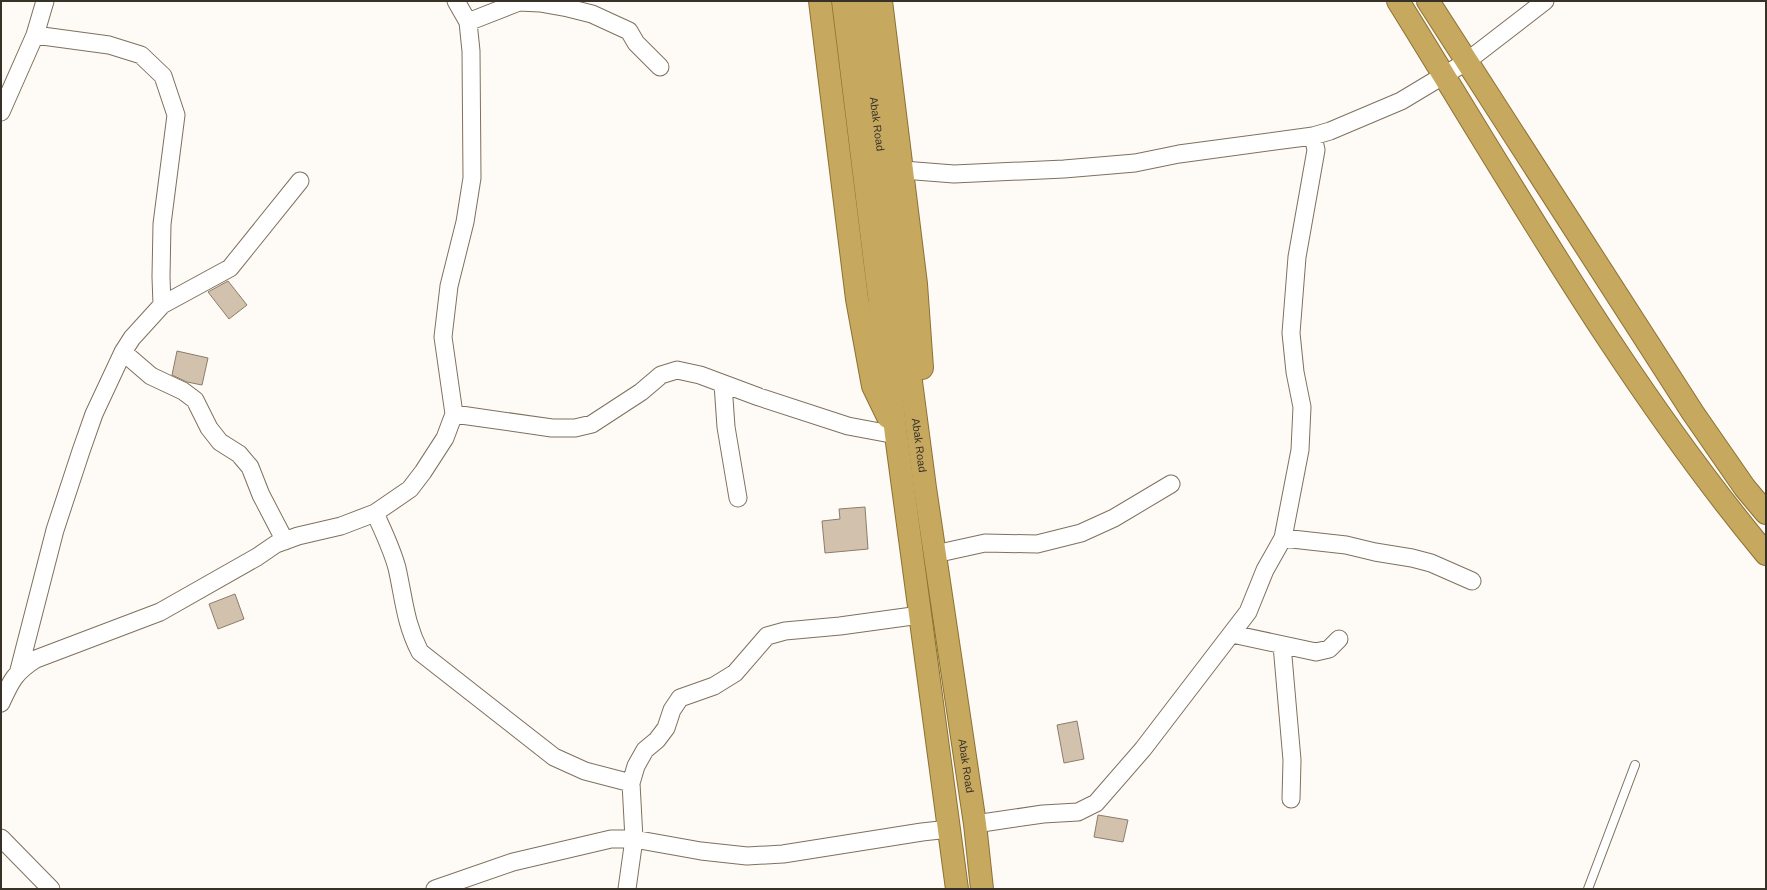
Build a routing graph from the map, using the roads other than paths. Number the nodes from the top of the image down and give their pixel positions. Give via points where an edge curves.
1 (45, 1) edge
2 (456, 1) edge
3 (820, 1) edge
4 (843, 1) edge
5 (861, 1) edge
6 (881, 1) edge
7 (1398, 1) edge
8 (1428, 1) edge
9 (1545, 1) edge
10 (468, 22) junction
11 (35, 35) junction
12 (1466, 62) junction
13 (660, 67) dead end
14 (1444, 75) junction
15 (1, 112) edge
16 (1313, 136) junction
17 (903, 170) junction
18 (300, 181) dead end
19 (162, 305) junction
20 (123, 352) junction
21 (723, 384) junction
22 (454, 414) junction
23 (896, 435) junction
24 (1171, 484) dead end
25 (925, 488) junction
26 (738, 498) dead end
27 (1766, 512) edge
28 (375, 513) junction
29 (1283, 538) junction
30 (285, 541) junction
31 (935, 554) junction
32 (1766, 554) edge
33 (1472, 581) dead end
34 (920, 615) junction
35 (1232, 634) junction
36 (1339, 639) dead end
37 (1282, 645) junction
38 (19, 670) junction
39 (1, 703) edge
40 (1635, 765) dead end
41 (631, 784) junction
42 (1291, 799) dead end
43 (975, 824) junction
44 (948, 829) junction
45 (1, 838) edge
46 (634, 839) junction
47 (52, 889) edge
48 (435, 889) edge
49 (627, 889) edge
50 (957, 889) edge
51 (982, 889) edge
52 (1588, 889) edge

1 - 11 street
2 - 10 street
3 - 23 highway via 857,299 873,386
4 - 23 highway, Abak Road
5 - 25 highway, Abak Road
6 - 17 highway
7 - 14 highway
8 - 12 highway
9 - 12 street
10 - 13 street via 519,2 568,8 592,14 629,30 636,43
10 - 22 street via 472,51 472,178 465,222 449,286 444,337
11 - 15 street
11 - 19 street via 109,45 141,55 163,76 176,116 162,224
12 - 14 street
12 - 27 highway via 1693,414 1745,488
14 - 16 street via 1402,101
14 - 32 highway via 1597,324 1673,433
16 - 17 street via 1187,153 1135,163 1064,169 954,174
16 - 29 street via 1316,150 1297,257 1291,333 1302,407 1300,450
17 - 25 highway via 916,284 923,378
18 - 19 street via 230,268
19 - 20 street via 132,338
20 - 30 street via 151,376 183,391 195,400 209,428 220,442 239,454 250,467
20 - 38 street via 94,414 76,465 55,530
21 - 22 street via 677,370 661,375 641,392 592,424 575,428 552,428
21 - 23 street via 848,426
21 - 26 street via 726,427
22 - 28 street via 445,438 424,472 410,489
23 - 34 highway, Abak Road
24 - 31 street via 1114,518 1081,533 1037,544 985,543
25 - 31 highway, Abak Road
28 - 30 street via 341,526
28 - 41 street via 389,544 410,633 420,652 554,757 585,771
29 - 33 street via 1346,544 1412,558 1431,563
29 - 35 street via 1265,570 1248,612
30 - 38 street via 160,612 48,653
31 - 43 highway, Abak Road
34 - 41 street via 784,631 767,636 735,673 714,686 680,698 672,710 666,728 645,750 636,766
34 - 44 highway, Abak Road
35 - 37 street
35 - 43 street via 1143,749 1096,803 1078,812 1043,814
36 - 37 street via 1329,649 1316,652
37 - 42 street via 1292,760
38 - 39 street
40 - 52 lane
41 - 46 street
43 - 51 highway, Abak Road
44 - 46 street via 783,854 747,856
44 - 50 highway, Abak Road
45 - 47 street
46 - 48 street via 611,839 513,862
46 - 49 street

